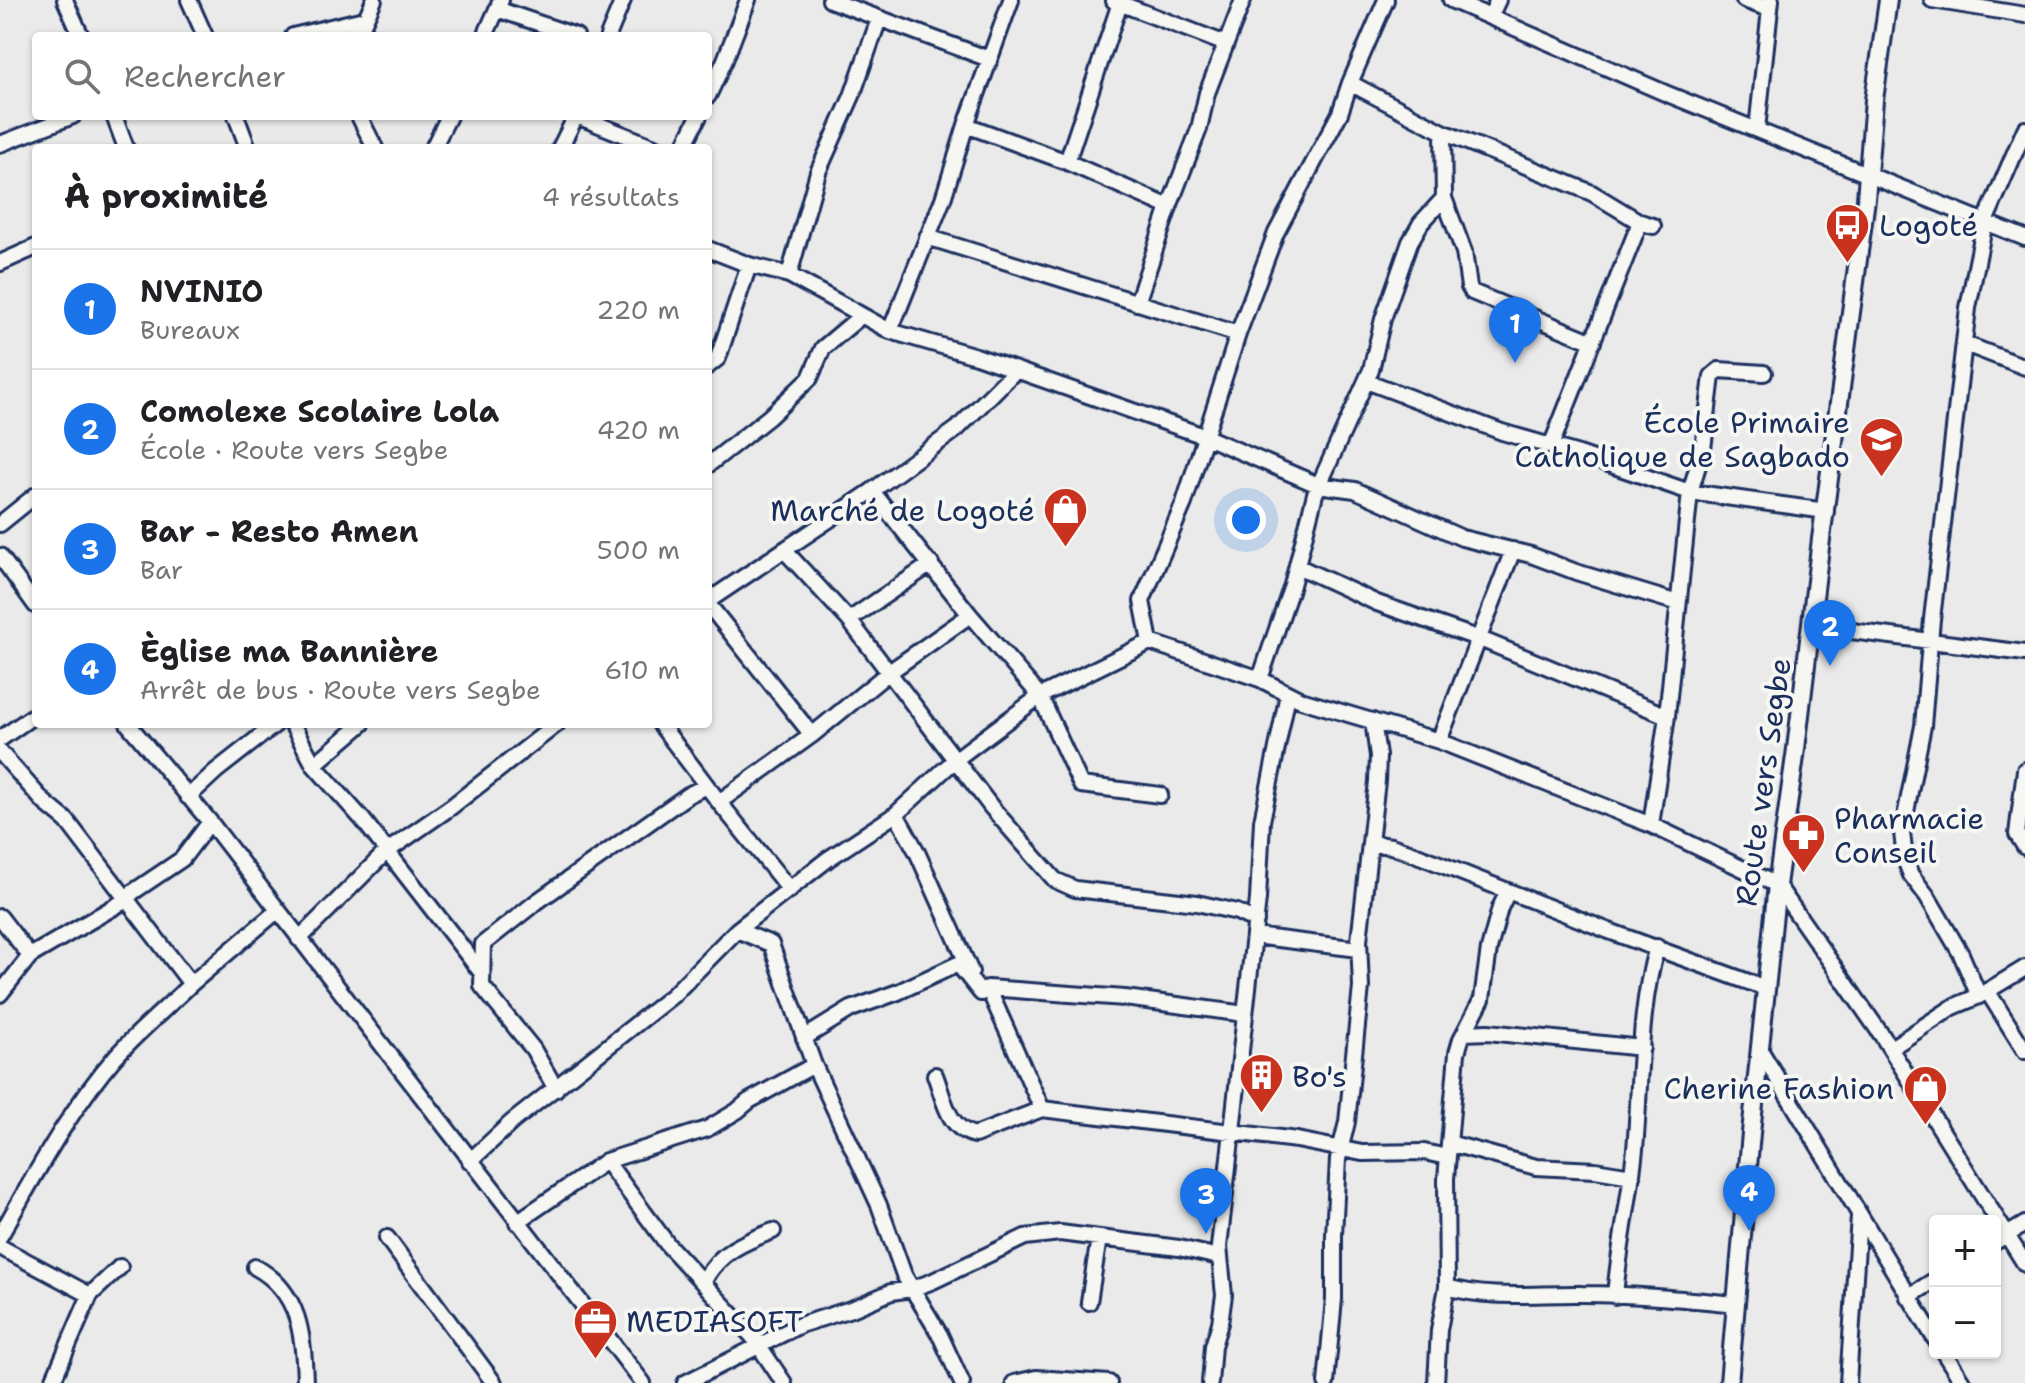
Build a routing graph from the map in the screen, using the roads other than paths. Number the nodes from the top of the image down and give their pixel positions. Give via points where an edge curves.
1 (65, 0) edge
2 (189, 0) edge
3 (374, 0) edge
4 (623, 0) edge
5 (748, 0) edge
6 (830, 0) edge
7 (1011, 0) edge
8 (1243, 0) edge
9 (1386, 0) edge
10 (1451, 0) edge
11 (1498, 0) edge
12 (1744, 0) edge
13 (1888, 0) edge
14 (1932, 0) edge
15 (1116, 2) edge
16 (1770, 4) edge
17 (499, 5) edge
18 (2003, 6) edge
19 (2025, 15) edge
20 (1490, 17) junction
21 (364, 19) junction
22 (879, 19) junction
23 (79, 32) edge
24 (203, 32) edge
25 (310, 32) edge
26 (359, 32) edge
27 (487, 32) edge
28 (566, 32) edge
29 (610, 32) edge
30 (1226, 44) junction
31 (989, 59) junction
32 (1350, 83) junction
33 (712, 88) edge
34 (63, 120) edge
35 (116, 120) edge
36 (238, 120) edge
37 (361, 120) edge
38 (447, 120) edge
39 (574, 120) edge
40 (586, 120) edge
41 (697, 120) edge
42 (966, 125) junction
43 (1757, 129) junction
44 (2025, 129) edge
45 (1443, 132) junction
46 (0, 144) edge
47 (124, 144) edge
48 (246, 144) edge
49 (373, 144) edge
50 (435, 144) edge
51 (562, 144) edge
52 (647, 144) edge
53 (685, 144) edge
54 (1067, 162) junction
55 (1868, 177) junction
56 (1444, 198) junction
57 (1169, 207) junction
58 (1985, 222) junction
59 (927, 237) junction
60 (2025, 238) edge
61 (32, 249) edge
62 (712, 251) edge
63 (0, 263) edge
64 (749, 265) junction
65 (789, 275) junction
66 (1137, 303) junction
67 (861, 316) junction
68 (890, 331) junction
69 (1238, 334) junction
70 (1593, 342) junction
71 (1965, 344) junction
72 (712, 363) edge
73 (2025, 367) edge
74 (1015, 371) junction
75 (1764, 373) dead end
76 (1366, 381) junction
77 (1204, 436) junction
78 (1551, 446) junction
79 (712, 462) edge
80 (1318, 485) junction
81 (872, 491) junction
82 (1690, 492) junction
83 (32, 498) edge
84 (1826, 511) junction
85 (0, 524) edge
86 (1513, 550) junction
87 (785, 551) junction
88 (0, 556) edge
89 (931, 564) junction
90 (1297, 566) junction
91 (32, 600) edge
92 (712, 600) edge
93 (1678, 603) junction
94 (712, 608) edge
95 (970, 615) junction
96 (849, 620) junction
97 (1812, 626) junction
98 (1480, 639) junction
99 (1931, 641) junction
100 (1150, 642) junction
101 (2025, 653) edge
102 (888, 673) junction
103 (1260, 679) junction
104 (1288, 694) junction
105 (1040, 696) junction
106 (1667, 716) junction
107 (32, 717) edge
108 (1373, 721) junction
109 (131, 728) edge
110 (271, 728) edge
111 (294, 728) edge
112 (357, 728) edge
113 (663, 728) edge
114 (536, 730) edge
115 (812, 735) junction
116 (0, 739) edge
117 (1439, 741) junction
118 (0, 752) edge
119 (956, 759) junction
120 (314, 765) junction
121 (2025, 770) edge
122 (706, 786) junction
123 (1160, 795) dead end
124 (188, 797) junction
125 (719, 802) junction
126 (896, 814) junction
127 (210, 822) junction
128 (1651, 825) junction
129 (1370, 843) junction
130 (2025, 847) edge
131 (386, 852) junction
132 (1777, 885) junction
133 (790, 890) junction
134 (1508, 891) junction
135 (126, 900) junction
136 (277, 911) junction
137 (0, 917) edge
138 (1255, 929) junction
139 (737, 930) junction
140 (299, 939) junction
141 (1657, 947) junction
142 (1359, 949) junction
143 (30, 956) junction
144 (2025, 968) edge
145 (481, 972) junction
146 (191, 984) junction
147 (1765, 988) junction
148 (985, 990) junction
149 (0, 994) edge
150 (1984, 994) junction
151 (1245, 1014) junction
152 (1464, 1033) junction
153 (804, 1038) junction
154 (1642, 1048) junction
155 (1759, 1048) junction
156 (1891, 1048) junction
157 (2025, 1051) edge
158 (814, 1065) junction
159 (935, 1075) dead end
160 (556, 1089) junction
161 (1042, 1109) junction
162 (1232, 1132) junction
163 (1340, 1148) junction
164 (1448, 1150) junction
165 (470, 1161) junction
166 (606, 1161) junction
167 (1632, 1176) junction
168 (1859, 1215) junction
169 (1988, 1215) edge
170 (517, 1222) junction
171 (2025, 1224) edge
172 (773, 1231) dead end
173 (0, 1236) edge
174 (387, 1238) dead end
175 (1099, 1238) junction
176 (2001, 1238) edge
177 (0, 1247) edge
178 (1219, 1257) junction
179 (2025, 1264) edge
180 (120, 1267) dead end
181 (255, 1267) dead end
182 (704, 1281) junction
183 (1929, 1284) edge
184 (1447, 1287) junction
185 (912, 1289) junction
186 (90, 1295) junction
187 (1615, 1296) junction
188 (1908, 1297) junction
189 (1089, 1302) dead end
190 (1736, 1304) junction
191 (1929, 1330) edge
192 (758, 1344) junction
193 (1948, 1359) edge
194 (52, 1383) edge
195 (305, 1383) edge
196 (493, 1383) edge
197 (643, 1383) edge
198 (685, 1383) edge
199 (784, 1383) edge
200 (962, 1383) edge
201 (1014, 1383) edge
202 (1109, 1383) edge
203 (1209, 1383) edge
204 (1326, 1383) edge
205 (1436, 1383) edge
206 (1729, 1383) edge
207 (1848, 1383) edge
208 (1963, 1383) edge

1 - 23 street
2 - 24 street
3 - 21 street
4 - 29 street
5 - 33 street
6 - 22 street
7 - 31 street
8 - 30 street
9 - 32 street
10 - 20 street
11 - 20 street
12 - 16 street
13 - 55 main road, Route vers Segbe
14 - 18 street
15 - 30 street
15 - 54 street
16 - 43 street
17 - 27 street
17 - 28 street
18 - 19 street
20 - 43 street
21 - 25 street
21 - 26 street
22 - 31 street
22 - 65 street via 818,172
30 - 57 street
31 - 42 street
32 - 45 street
32 - 69 street via 1340,113 1276,233
34 - 46 street
35 - 47 street
36 - 48 street
37 - 49 street
38 - 50 street
39 - 51 street
40 - 52 street
41 - 53 street
42 - 54 street
42 - 59 street
43 - 55 street
44 - 58 street
45 - 56 street
45 - 70 street via 1592,193 1646,224 1611,289
54 - 57 street
55 - 58 street
55 - 84 main road, Route vers Segbe
56 - 70 street via 1472,292
56 - 76 street via 1410,242
57 - 66 street
58 - 60 street
58 - 71 street
59 - 66 street
59 - 68 street
61 - 63 street
62 - 64 street
64 - 65 street
64 - 72 street
65 - 67 street
66 - 69 street
67 - 68 street
67 - 79 street via 823,348 810,378
68 - 74 street
69 - 77 street
70 - 78 street
71 - 73 street
71 - 99 street
74 - 77 street
74 - 81 street via 957,429
75 - 82 street via 1714,373 1703,449
76 - 78 street
76 - 80 street
77 - 80 street
77 - 100 street via 1184,503 1142,601
78 - 82 street
80 - 86 street via 1355,490 1450,533
80 - 90 street
81 - 87 street
81 - 89 street
82 - 84 street
82 - 93 street
83 - 85 street
84 - 97 main road, Route vers Segbe
86 - 93 street
86 - 98 street
87 - 92 street
87 - 96 street
88 - 91 street
89 - 95 street
89 - 96 street
90 - 98 street via 1377,603
90 - 103 street
93 - 106 street
94 - 115 street
95 - 102 street
95 - 105 street
96 - 102 street
97 - 99 street
97 - 132 main road, Route vers Segbe
98 - 106 street
98 - 117 street
99 - 101 street
99 - 150 street via 1923,726 1902,843 1911,875
100 - 103 street
100 - 105 street
102 - 115 street
102 - 119 street
103 - 104 street
104 - 108 street
104 - 138 street via 1262,821
105 - 119 street
105 - 123 street via 1081,785
106 - 128 street
107 - 116 street
108 - 117 street
108 - 129 street via 1377,769
109 - 124 street
110 - 124 street
111 - 120 street
112 - 120 street
113 - 122 street
114 - 131 street via 451,807
115 - 125 street
117 - 128 street
118 - 135 street via 67,821
119 - 126 street
119 - 138 street via 1062,885 1220,907
120 - 131 street
121 - 130 street via 2017,834
122 - 125 street
122 - 145 street via 483,944
124 - 127 street
125 - 133 street
126 - 133 street
126 - 148 street
127 - 135 street via 182,859
127 - 136 street
128 - 132 street
129 - 134 street via 1412,853
129 - 142 street
131 - 140 street
131 - 145 street
132 - 147 main road, Route vers Segbe
132 - 156 street
133 - 139 street
134 - 141 street
134 - 152 street via 1489,949 1482,999
135 - 143 street
135 - 146 street
136 - 140 street
136 - 146 street
137 - 143 street
138 - 142 street
138 - 151 street
139 - 153 street via 771,944
139 - 160 street via 673,995
140 - 165 street
141 - 147 street
141 - 154 street
142 - 163 street via 1361,987
143 - 149 street
144 - 150 street
145 - 160 street via 482,986 533,1049
146 - 173 street via 93,1085
147 - 155 main road, Route vers Segbe
148 - 151 street via 1125,998
148 - 153 street via 958,964 851,1009
148 - 161 street
150 - 156 street via 1953,1007
150 - 157 street
151 - 162 street
152 - 154 street
152 - 164 street via 1457,1053
153 - 158 street
154 - 167 street
155 - 168 street
155 - 190 main road, Route vers Segbe
156 - 169 street
158 - 166 street via 707,1129
158 - 185 street
159 - 161 street via 950,1117 966,1133 975,1135
160 - 165 street
161 - 162 street
162 - 163 street
162 - 178 street
163 - 164 street via 1362,1153
163 - 204 street
164 - 167 street via 1536,1167
164 - 184 street
165 - 170 street
166 - 170 street
166 - 182 street via 668,1245
167 - 187 street
168 - 188 street
168 - 207 street
170 - 197 street
171 - 176 street
172 - 182 street via 718,1259
174 - 196 street
175 - 178 street
175 - 185 street via 1047,1233 1025,1237
175 - 189 street
176 - 179 street
177 - 186 street
178 - 203 street via 1224,1295
180 - 186 street
181 - 195 street via 278,1283 291,1303 304,1344
182 - 192 street
183 - 188 street
184 - 187 street via 1531,1296
184 - 205 street
185 - 192 street via 891,1292
185 - 200 street
186 - 194 street
187 - 190 street
188 - 191 street
190 - 206 main road, Route vers Segbe
192 - 198 street
192 - 199 street
193 - 208 street
201 - 202 street via 1036,1378

